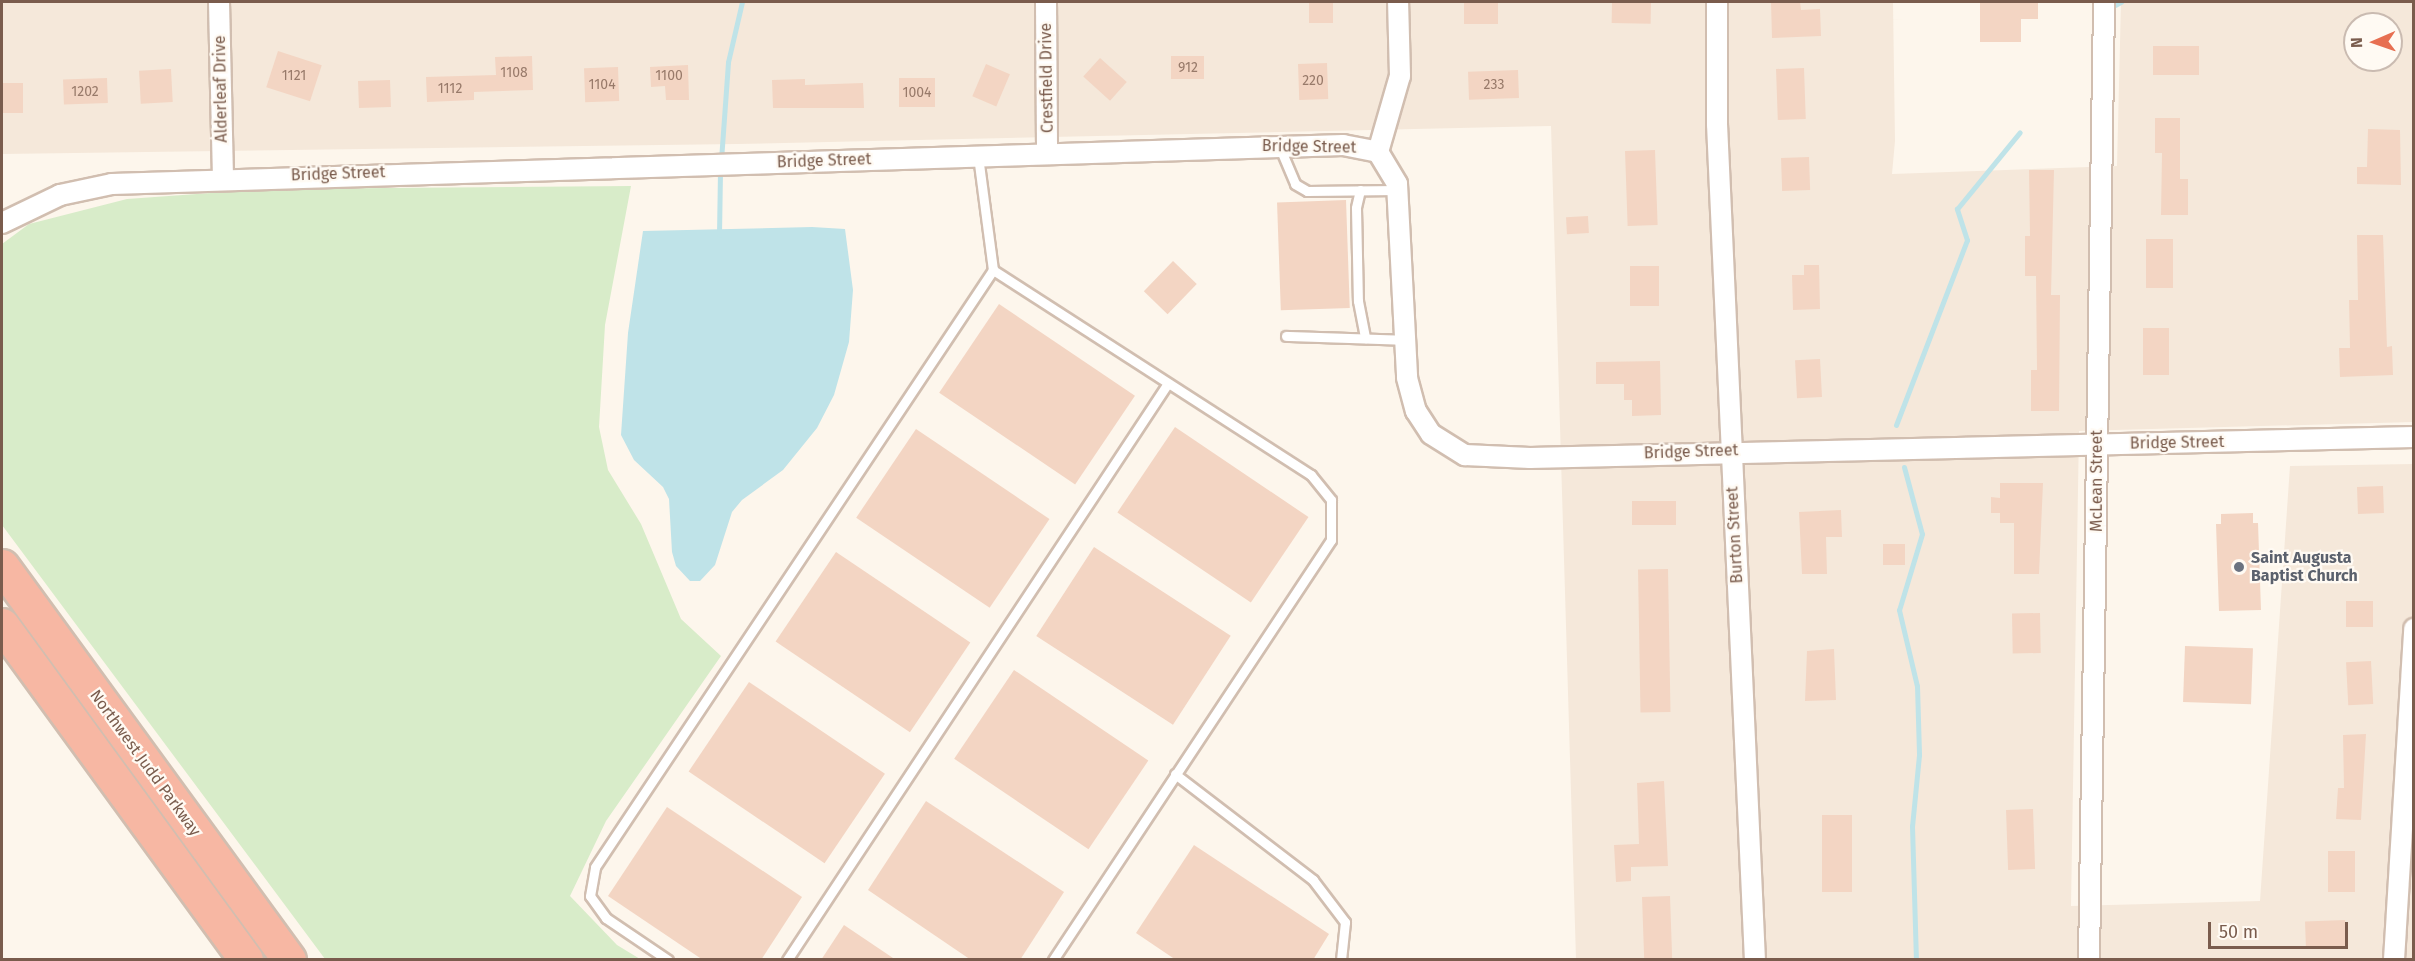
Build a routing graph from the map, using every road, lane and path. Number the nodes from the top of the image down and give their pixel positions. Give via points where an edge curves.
1 (219, 2) edge
2 (1046, 2) edge
3 (1398, 2) edge
4 (1717, 2) edge
5 (2104, 2) edge
6 (1279, 146) junction
7 (1378, 152) junction
8 (1047, 154) junction
9 (978, 156) junction
10 (223, 177) junction
11 (1360, 190) junction
12 (1398, 190) junction
13 (2, 223) edge
14 (993, 270) junction
15 (1286, 336) dead end
16 (1365, 338) junction
17 (1405, 340) junction
18 (1168, 383) junction
19 (2414, 437) edge
20 (2098, 445) junction
21 (1731, 451) junction
22 (2, 566) edge
23 (2, 625) edge
24 (2414, 629) edge
25 (1175, 774) junction
26 (246, 960) edge
27 (289, 960) edge
28 (668, 960) edge
29 (787, 960) edge
30 (1053, 960) edge
31 (1341, 960) edge
32 (1755, 960) edge
33 (2089, 960) edge
34 (2394, 960) edge

1 - 10 street, Alderleaf Drive
2 - 8 street, Crestfield Drive
3 - 7 street via 1400,76
4 - 21 street, Burton Street via 1717,124
5 - 20 street, McLean Street
6 - 7 street, Bridge Street via 1343,145
6 - 8 street, Bridge Street
6 - 11 lane via 1295,184 1307,191
7 - 12 street, Bridge Street
8 - 9 street, Bridge Street
9 - 10 street, Bridge Street
9 - 14 lane
10 - 13 street, Bridge Street via 112,183 60,195
11 - 12 lane
11 - 16 lane via 1356,208 1358,301
12 - 17 street, Bridge Street
14 - 18 lane
14 - 28 lane via 595,867 590,896 606,918
15 - 16 lane
16 - 17 lane
17 - 21 street, Bridge Street via 1407,378 1416,411 1431,434 1465,455 1530,458
18 - 25 lane via 1311,475 1331,500 1330,540
18 - 29 lane
19 - 20 street, Bridge Street
20 - 21 street, Bridge Street
20 - 33 street, McLean Street
21 - 32 street, Burton Street
22 - 27 highway, Northwest Judd Parkway
23 - 26 highway
24 - 34 street
25 - 30 lane
25 - 31 lane via 1312,880 1344,922

